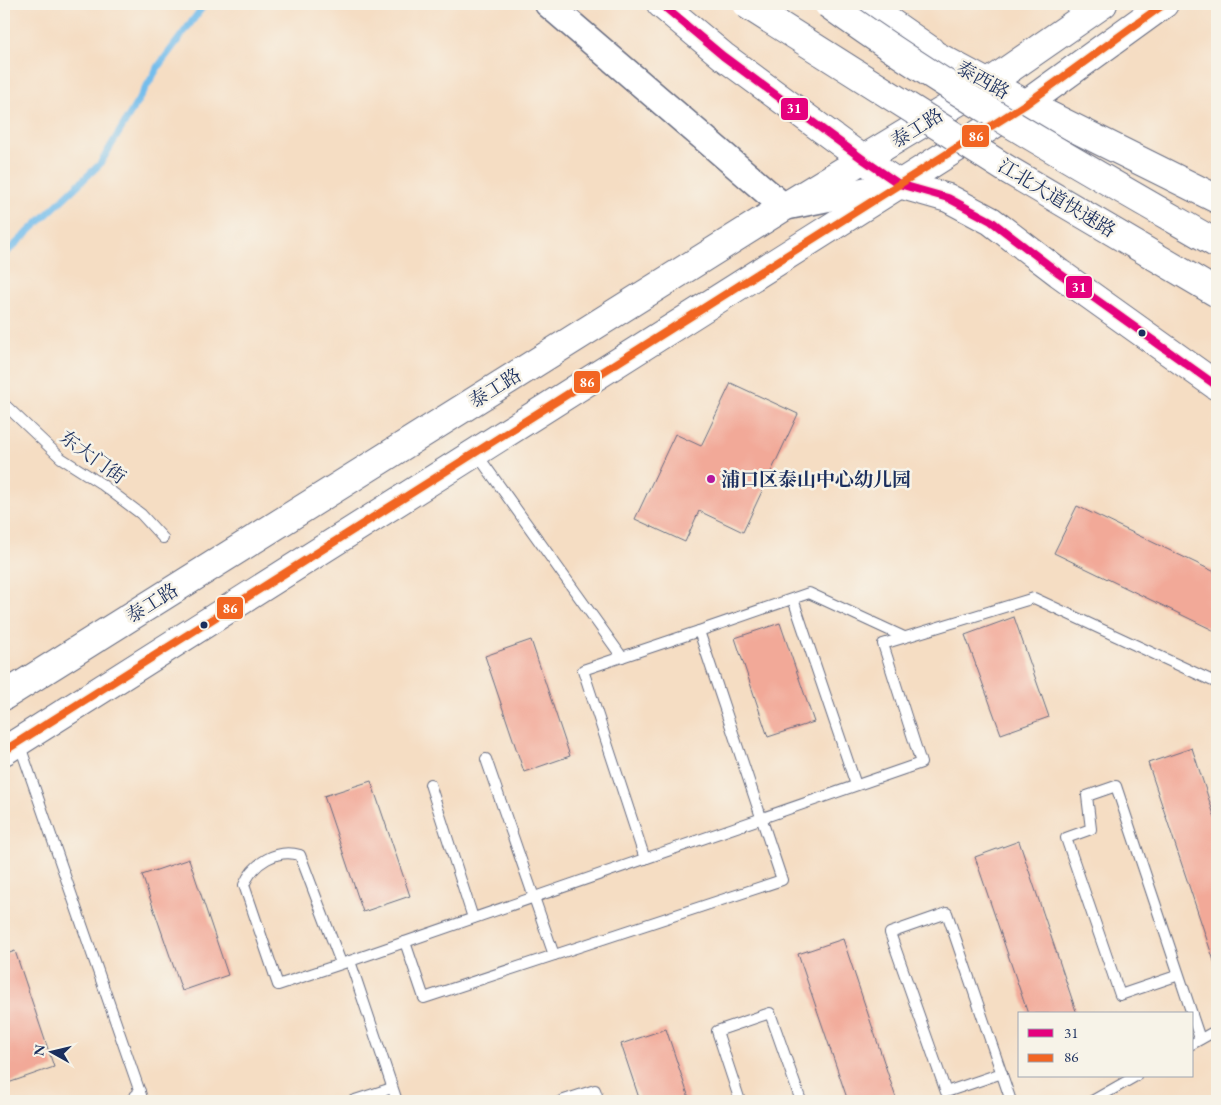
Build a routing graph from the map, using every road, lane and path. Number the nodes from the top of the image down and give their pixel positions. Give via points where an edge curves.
1 (548, 4) edge
2 (662, 4) edge
3 (746, 4) edge
4 (828, 4) edge
5 (864, 4) edge
6 (1103, 4) edge
7 (1164, 4) edge
8 (930, 50) junction
9 (989, 84) junction
10 (1026, 104) junction
11 (864, 160) junction
12 (899, 184) junction
13 (1217, 199) edge
14 (784, 207) junction
15 (1217, 244) edge
16 (1217, 294) edge
17 (1217, 386) edge
18 (4, 404) edge
19 (476, 453) junction
20 (163, 538) dead end
21 (793, 599) junction
22 (699, 631) junction
23 (904, 637) junction
24 (622, 657) junction
25 (1217, 683) edge
26 (4, 696) edge
27 (11, 746) edge
28 (486, 760) dead end
29 (430, 784) dead end
30 (856, 785) junction
31 (763, 818) junction
32 (645, 859) junction
33 (534, 897) junction
34 (473, 918) junction
35 (405, 942) junction
36 (554, 955) junction
37 (345, 962) junction
38 (1179, 975) junction
39 (1191, 1012) edge
40 (1194, 1028) edge
41 (1217, 1030) edge
42 (1196, 1042) edge
43 (1002, 1074) junction
44 (1132, 1078) edge
45 (392, 1088) junction
46 (140, 1090) junction
47 (130, 1101) edge
48 (144, 1101) edge
49 (352, 1101) edge
50 (397, 1101) edge
51 (562, 1101) edge
52 (599, 1101) edge
53 (740, 1101) edge
54 (801, 1101) edge
55 (1011, 1101) edge
56 (1092, 1101) edge

1 - 14 street
2 - 11 main road via 723,56
3 - 16 main road, 江北大道快速路, bridge via 1005,168
4 - 8 main road, 泰西路
4 - 15 main road, bridge via 1033,137
5 - 8 main road
6 - 9 main road, 泰工路
7 - 10 main road, 泰工路
8 - 9 main road, 泰西路
9 - 10 main road, 泰西路
9 - 11 main road, 泰工路
10 - 12 main road, 泰工路
10 - 13 main road, 泰西路
11 - 12 main road
11 - 14 main road, 泰工路
12 - 14 street
12 - 17 main road via 948,198 991,221
12 - 19 main road, 泰工路
14 - 26 main road, 泰工路
18 - 20 lane, 东大门街 via 61,458 140,514
19 - 24 lane
19 - 27 main road, 泰工路
21 - 22 lane
21 - 23 lane via 809,593
21 - 30 lane
22 - 24 lane
22 - 31 lane
23 - 25 lane via 1034,598
23 - 30 lane via 883,644 922,763
24 - 32 lane via 583,670
27 - 46 lane
28 - 33 lane
29 - 34 lane
30 - 31 lane
31 - 32 lane
31 - 36 lane via 782,880
32 - 33 lane
33 - 34 lane
33 - 36 lane
34 - 35 lane
35 - 36 lane via 424,998
35 - 37 lane
37 - 37 lane via 278,985 244,885 258,864 288,852 300,855
37 - 45 lane
38 - 38 lane via 1116,786 1088,796 1091,829 1066,838 1120,995
38 - 39 lane
40 - 42 lane
41 - 42 lane
43 - 43 lane via 947,913 890,933 946,1092
43 - 55 lane
44 - 56 lane
45 - 49 lane
45 - 50 lane
46 - 47 lane
46 - 48 lane
51 - 52 lane via 595,1090
53 - 54 lane via 717,1031 770,1013

